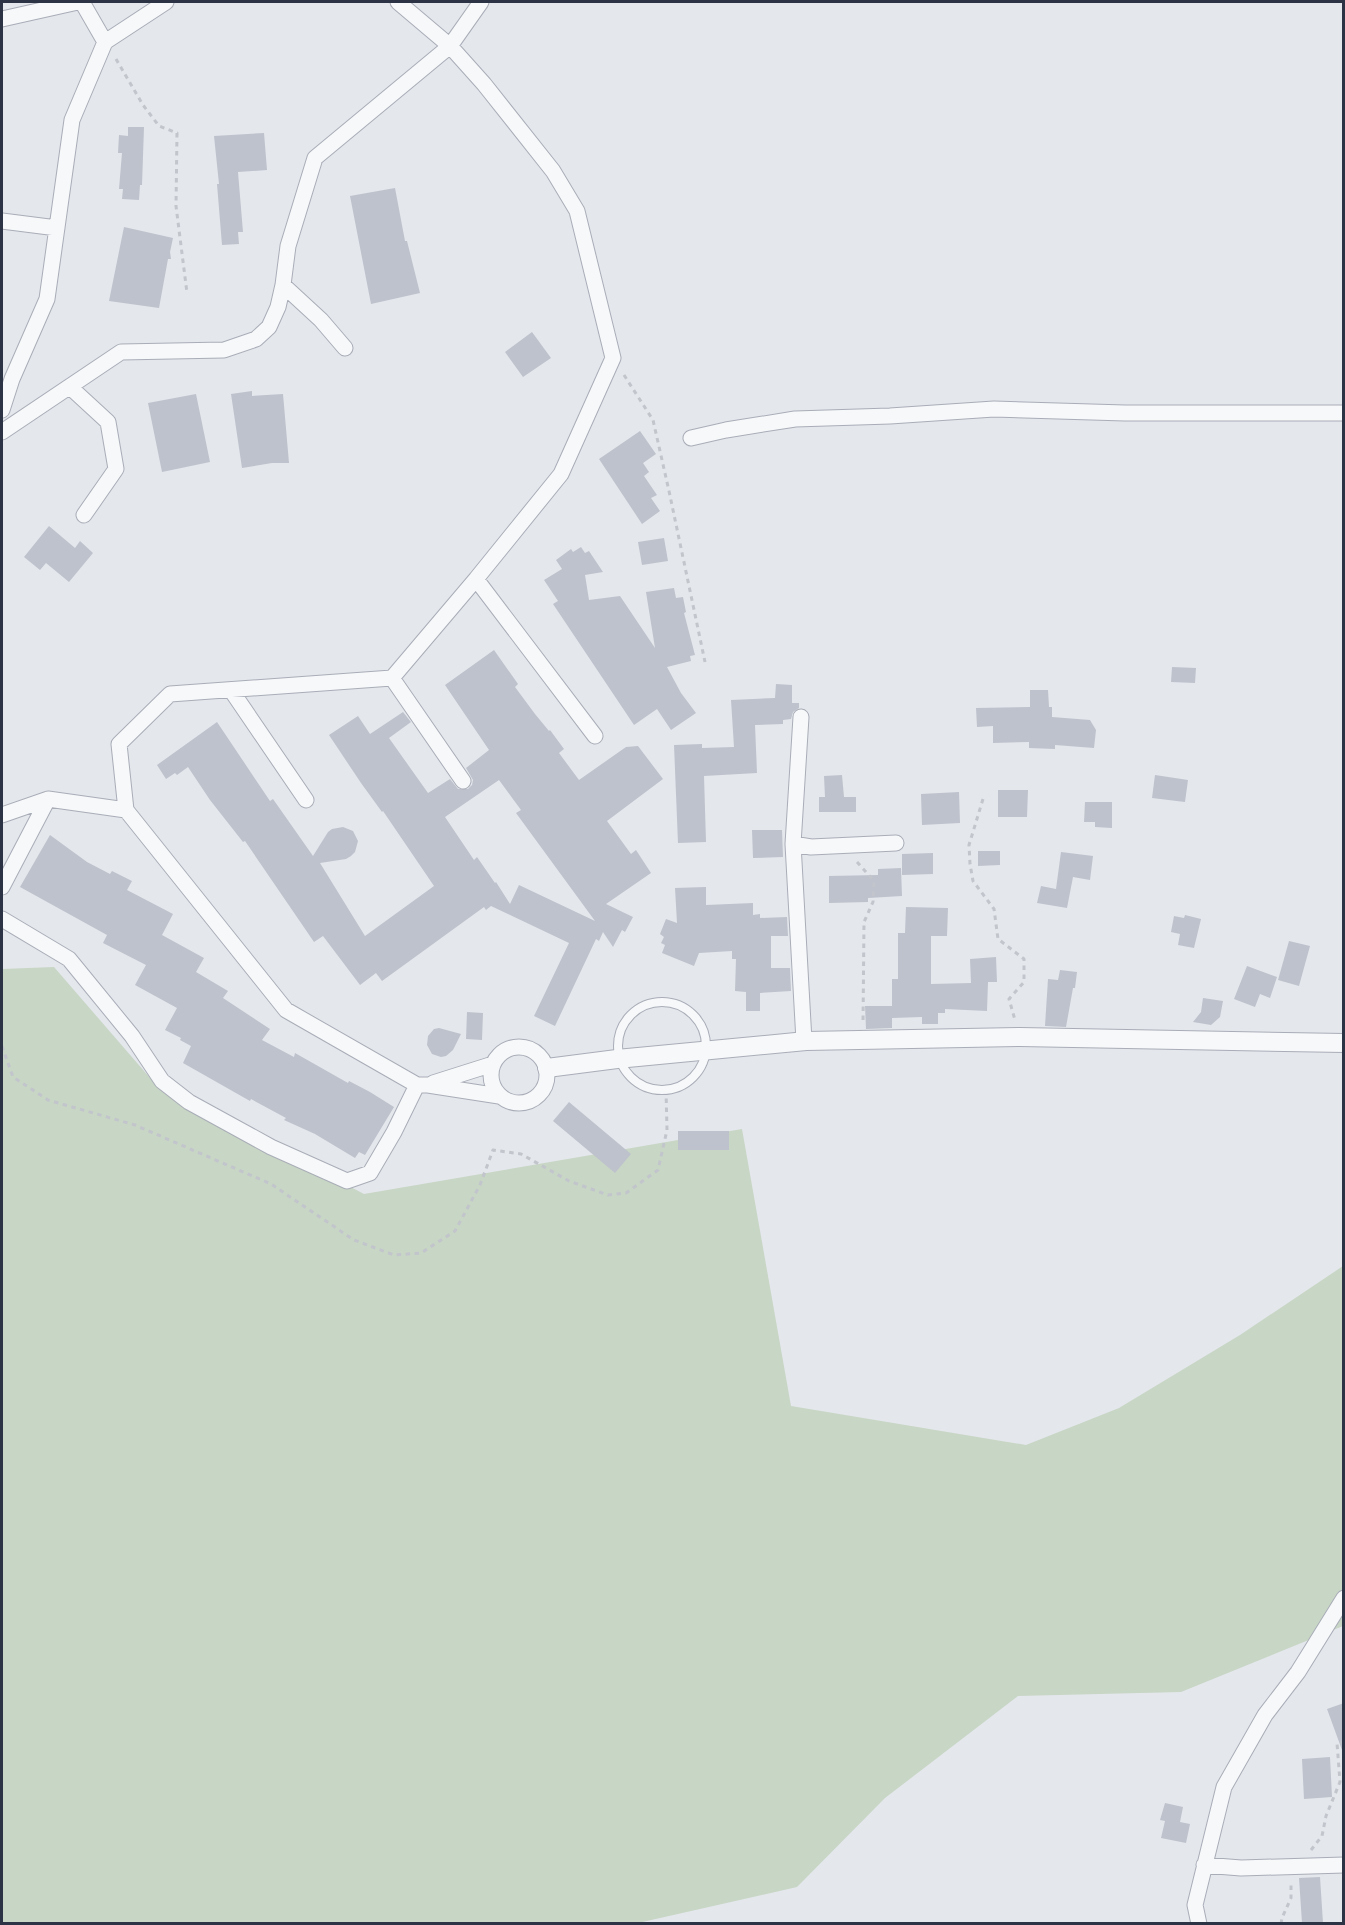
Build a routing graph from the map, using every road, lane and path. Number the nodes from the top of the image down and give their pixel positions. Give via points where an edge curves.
1 (80, 2) edge
2 (166, 2) edge
3 (398, 2) edge
4 (481, 2) edge
5 (2, 19) edge
6 (105, 42) junction
7 (450, 46) junction
8 (2, 221) edge
9 (57, 228) junction
10 (284, 285) junction
11 (187, 293) dead end
12 (345, 348) dead end
13 (613, 358) junction
14 (70, 387) junction
15 (2, 410) edge
16 (1344, 413) edge
17 (2, 432) edge
18 (691, 438) dead end
19 (84, 515) dead end
20 (476, 579) junction
21 (705, 662) dead end
22 (392, 678) junction
23 (231, 690) junction
24 (801, 717) dead end
25 (595, 736) dead end
26 (464, 781) dead end
27 (48, 799) junction
28 (983, 799) dead end
29 (306, 800) dead end
30 (126, 810) junction
31 (2, 815) edge
32 (896, 843) dead end
33 (793, 844) junction
34 (840, 846) junction
35 (2, 887) edge
36 (2, 919) edge
37 (1020, 1037) junction
38 (863, 1040) junction
39 (804, 1041) junction
40 (1344, 1043) edge
41 (2, 1046) edge
42 (704, 1051) junction
43 (622, 1059) junction
44 (493, 1064) junction
45 (547, 1068) junction
46 (422, 1085) junction
47 (666, 1090) junction
48 (499, 1096) junction
49 (1344, 1598) edge
50 (1344, 1742) edge
51 (1311, 1851) dead end
52 (1204, 1865) junction
53 (1344, 1865) edge
54 (1291, 1874) dead end
55 (1199, 1923) edge
56 (1281, 1923) edge

1 - 5 street
1 - 6 street
2 - 6 street
3 - 7 street
4 - 7 street
6 - 9 street via 72,120
6 - 11 path via 159,126 177,133 176,206
7 - 10 street via 315,158 288,246
7 - 13 street via 553,171 578,211
8 - 9 street
9 - 15 street via 47,299
10 - 12 street
10 - 14 street via 268,327 256,339 224,350 121,352
13 - 20 street via 561,474
13 - 21 path via 653,420
14 - 17 street
14 - 19 street via 108,422 116,469
16 - 18 street via 994,409 795,419
20 - 22 street
20 - 25 street
22 - 23 street
22 - 26 street
23 - 29 street
23 - 30 street via 170,694 119,744
24 - 33 street
27 - 30 street
27 - 31 street
27 - 35 street
28 - 37 path via 969,845 970,864 973,881 994,909 998,939 1024,959 1024,982 1008,999
30 - 46 street via 286,1010
32 - 34 street
33 - 34 street
33 - 39 street
34 - 38 path via 874,881 873,902 864,922
36 - 46 street via 69,958 132,1036 162,1081 189,1102 271,1147 347,1181 370,1173
37 - 38 street
37 - 40 street
38 - 39 street
39 - 42 street
41 - 47 path via 13,1077 48,1100 135,1125 271,1184 354,1240 394,1255 421,1253 455,1230 480,1185 493,1150 521,1154 569,1181 608,1195 626,1193 658,1170 667,1130
42 - 43 street
42 - 43 lane via 702,1027 693,1015 666,1002 637,1010 626,1020 619,1034
42 - 47 lane via 700,1070 691,1080
43 - 45 street
43 - 47 lane via 629,1076 639,1084
44 - 45 street via 504,1051 521,1047 537,1053
44 - 46 street
44 - 48 street via 491,1082
45 - 48 street via 546,1085 537,1098 521,1104
46 - 48 street
49 - 52 street via 1298,1672 1265,1715 1224,1787
50 - 51 path via 1337,1743 1340,1782 1322,1836
52 - 53 street
52 - 55 street via 1196,1905
54 - 56 path via 1291,1898

